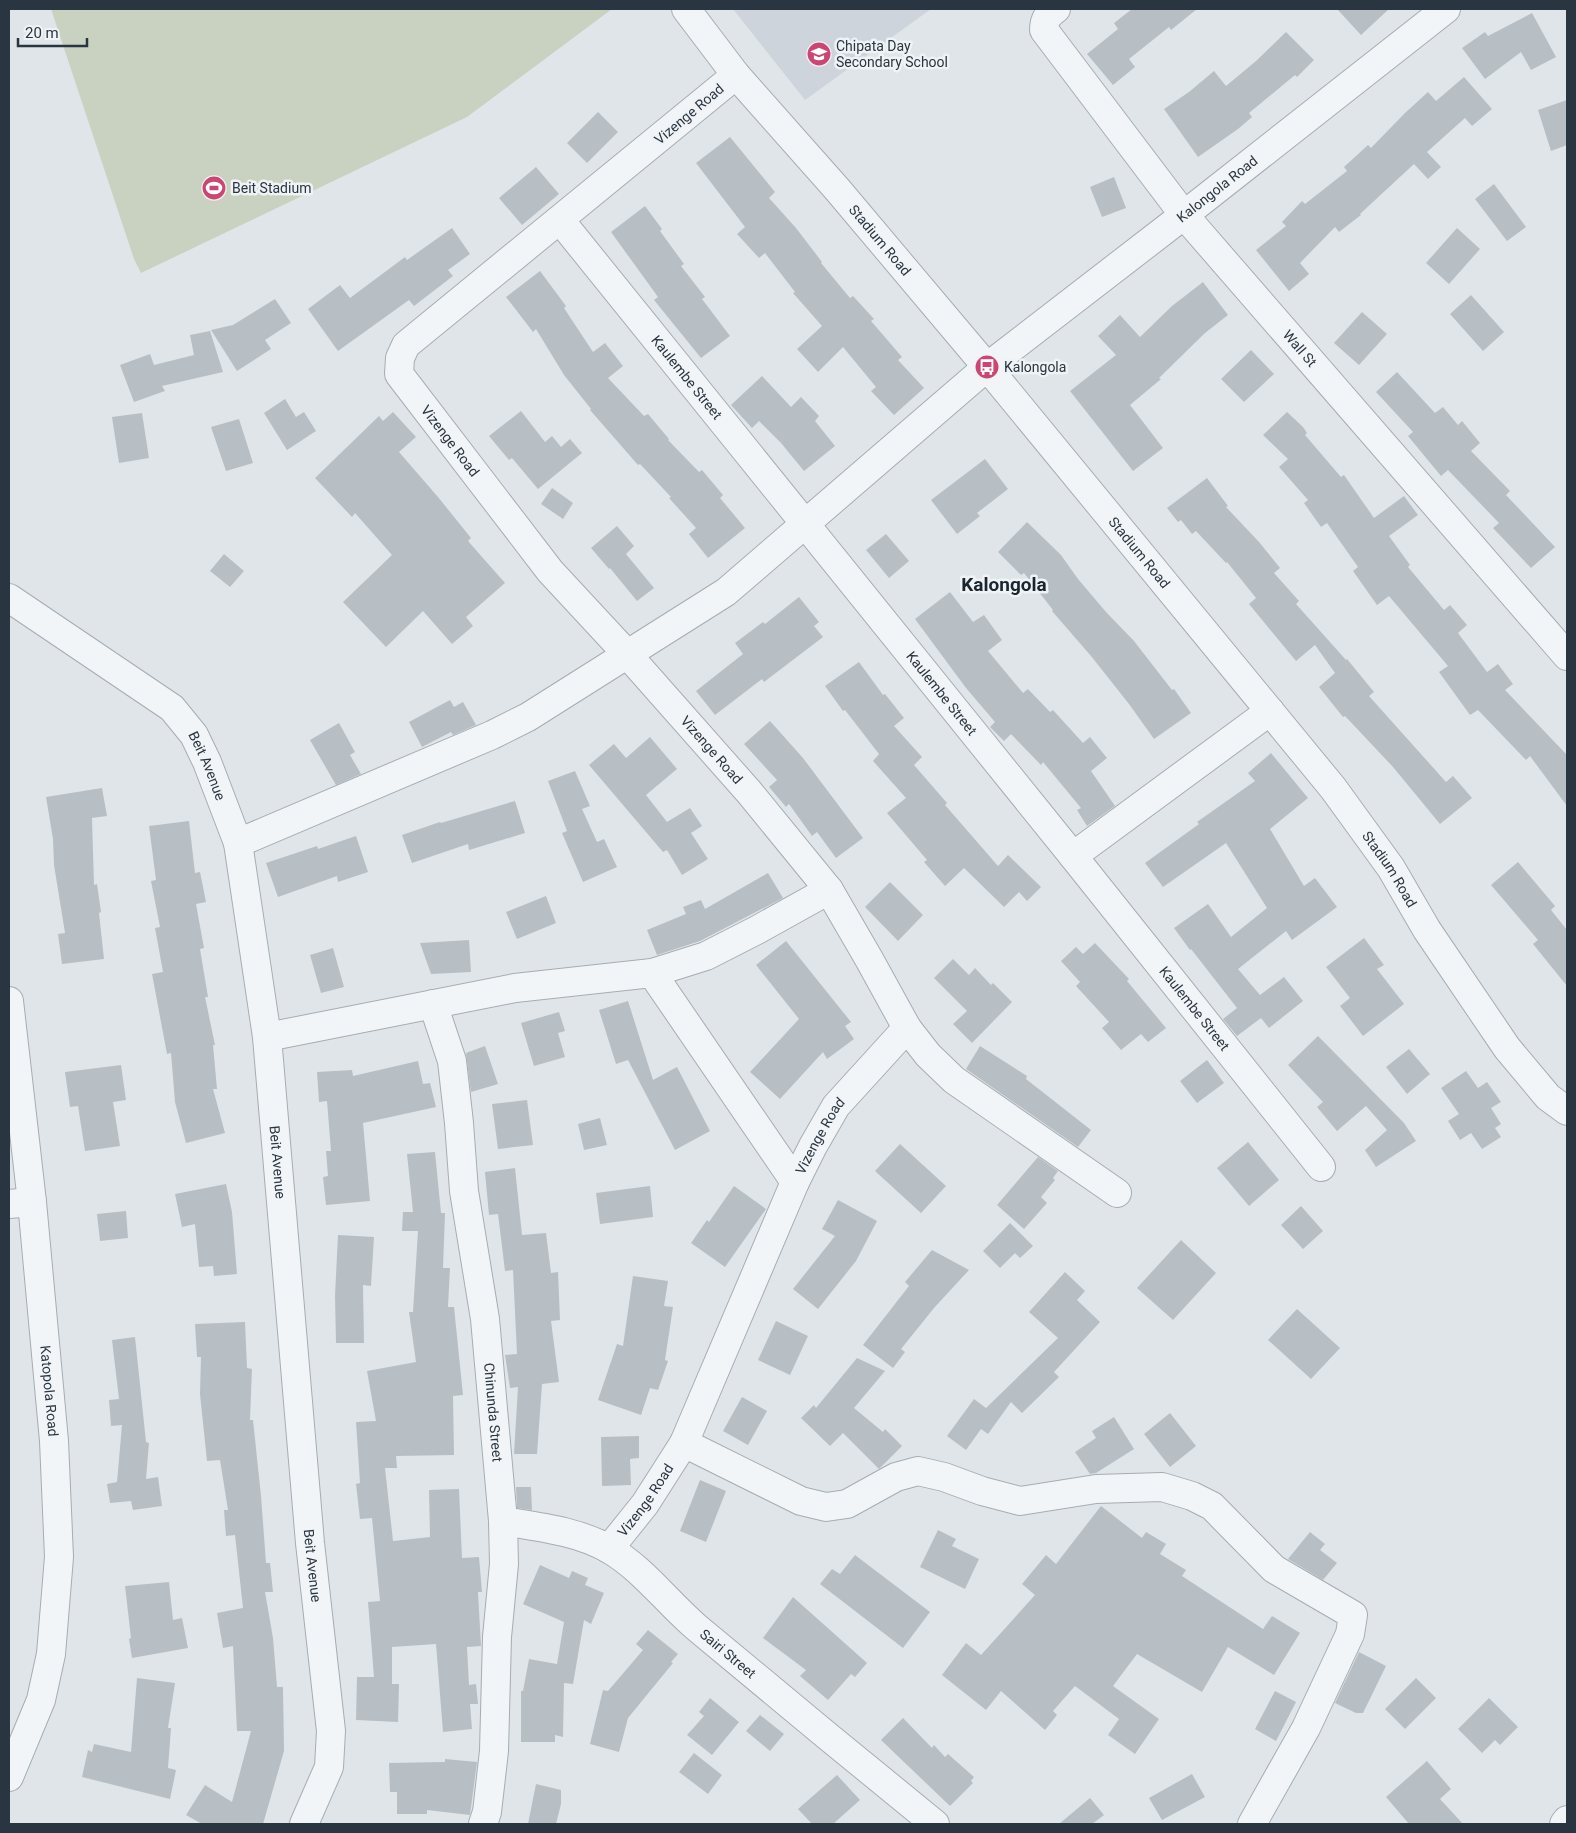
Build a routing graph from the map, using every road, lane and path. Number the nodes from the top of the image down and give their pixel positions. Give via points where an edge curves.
1 (686, 9) edge
2 (1446, 9) edge
3 (1050, 19) edge
4 (736, 75) junction
5 (1184, 216) junction
6 (560, 220) junction
7 (987, 367) junction
8 (806, 524) junction
9 (9, 598) edge
10 (627, 654) junction
11 (1567, 656) edge
12 (1270, 711) junction
13 (238, 843) junction
14 (1073, 856) junction
15 (829, 890) junction
16 (652, 973) junction
17 (9, 1001) edge
18 (433, 1004) junction
19 (907, 1028) junction
20 (267, 1037) junction
21 (1567, 1111) edge
22 (1321, 1167) dead end
23 (795, 1182) junction
24 (1118, 1193) dead end
25 (21, 1203) edge
26 (684, 1443) junction
27 (503, 1522) junction
28 (609, 1549) junction
29 (9, 1776) edge
30 (1567, 1820) edge
31 (304, 1824) edge
32 (483, 1824) edge
33 (936, 1824) edge
34 (1252, 1824) edge
35 (1564, 1824) edge

1 - 4 street, Stadium Road
2 - 5 street, Kalongola Road
3 - 5 street, Wall St
4 - 6 street, Vizenge Road
4 - 7 street, Stadium Road
5 - 7 street, Kalongola Road
5 - 11 street, Wall St
6 - 8 street, Kaulembe Street
6 - 10 street, Vizenge Road via 406,345 400,358 399,374 550,571
7 - 8 street, Kalongola Road
7 - 12 street, Stadium Road
8 - 10 street, Kalongola Road via 726,592
8 - 14 street, Kaulembe Street
9 - 13 street, Beit Avenue via 172,708 194,735 204,755
10 - 13 street, Kalongola Road via 499,732
10 - 15 street, Vizenge Road via 749,792
12 - 14 street
12 - 21 street, Stadium Road via 1333,788 1391,868 1427,930 1507,1048 1548,1097
13 - 20 street, Beit Avenue
14 - 22 street, Kaulembe Street
15 - 16 street via 706,956
15 - 19 street, Vizenge Road
16 - 18 street via 515,988
16 - 23 street
17 - 25 street, Katopola Road
18 - 20 street
18 - 27 street, Chinunda Street via 452,1061 464,1190 485,1319
19 - 23 street, Vizenge Road via 836,1106
19 - 24 street via 928,1055 954,1080
20 - 31 street, Beit Avenue via 310,1543 331,1731 329,1767
23 - 26 street, Vizenge Road
25 - 29 street, Katopola Road via 54,1441 59,1557 51,1654 41,1700
26 - 28 street, Vizenge Road via 645,1504
26 - 34 street via 801,1501 826,1507 847,1504 896,1477 918,1471 1020,1501 1096,1489 1162,1487 1212,1506 1274,1569 1353,1615 1350,1634 1310,1719
27 - 28 street, Sairi Street via 564,1531
27 - 32 street, Chinunda Street via 504,1564 497,1637 494,1751
28 - 33 street, Sairi Street via 650,1579 689,1621 828,1738
30 - 35 street

